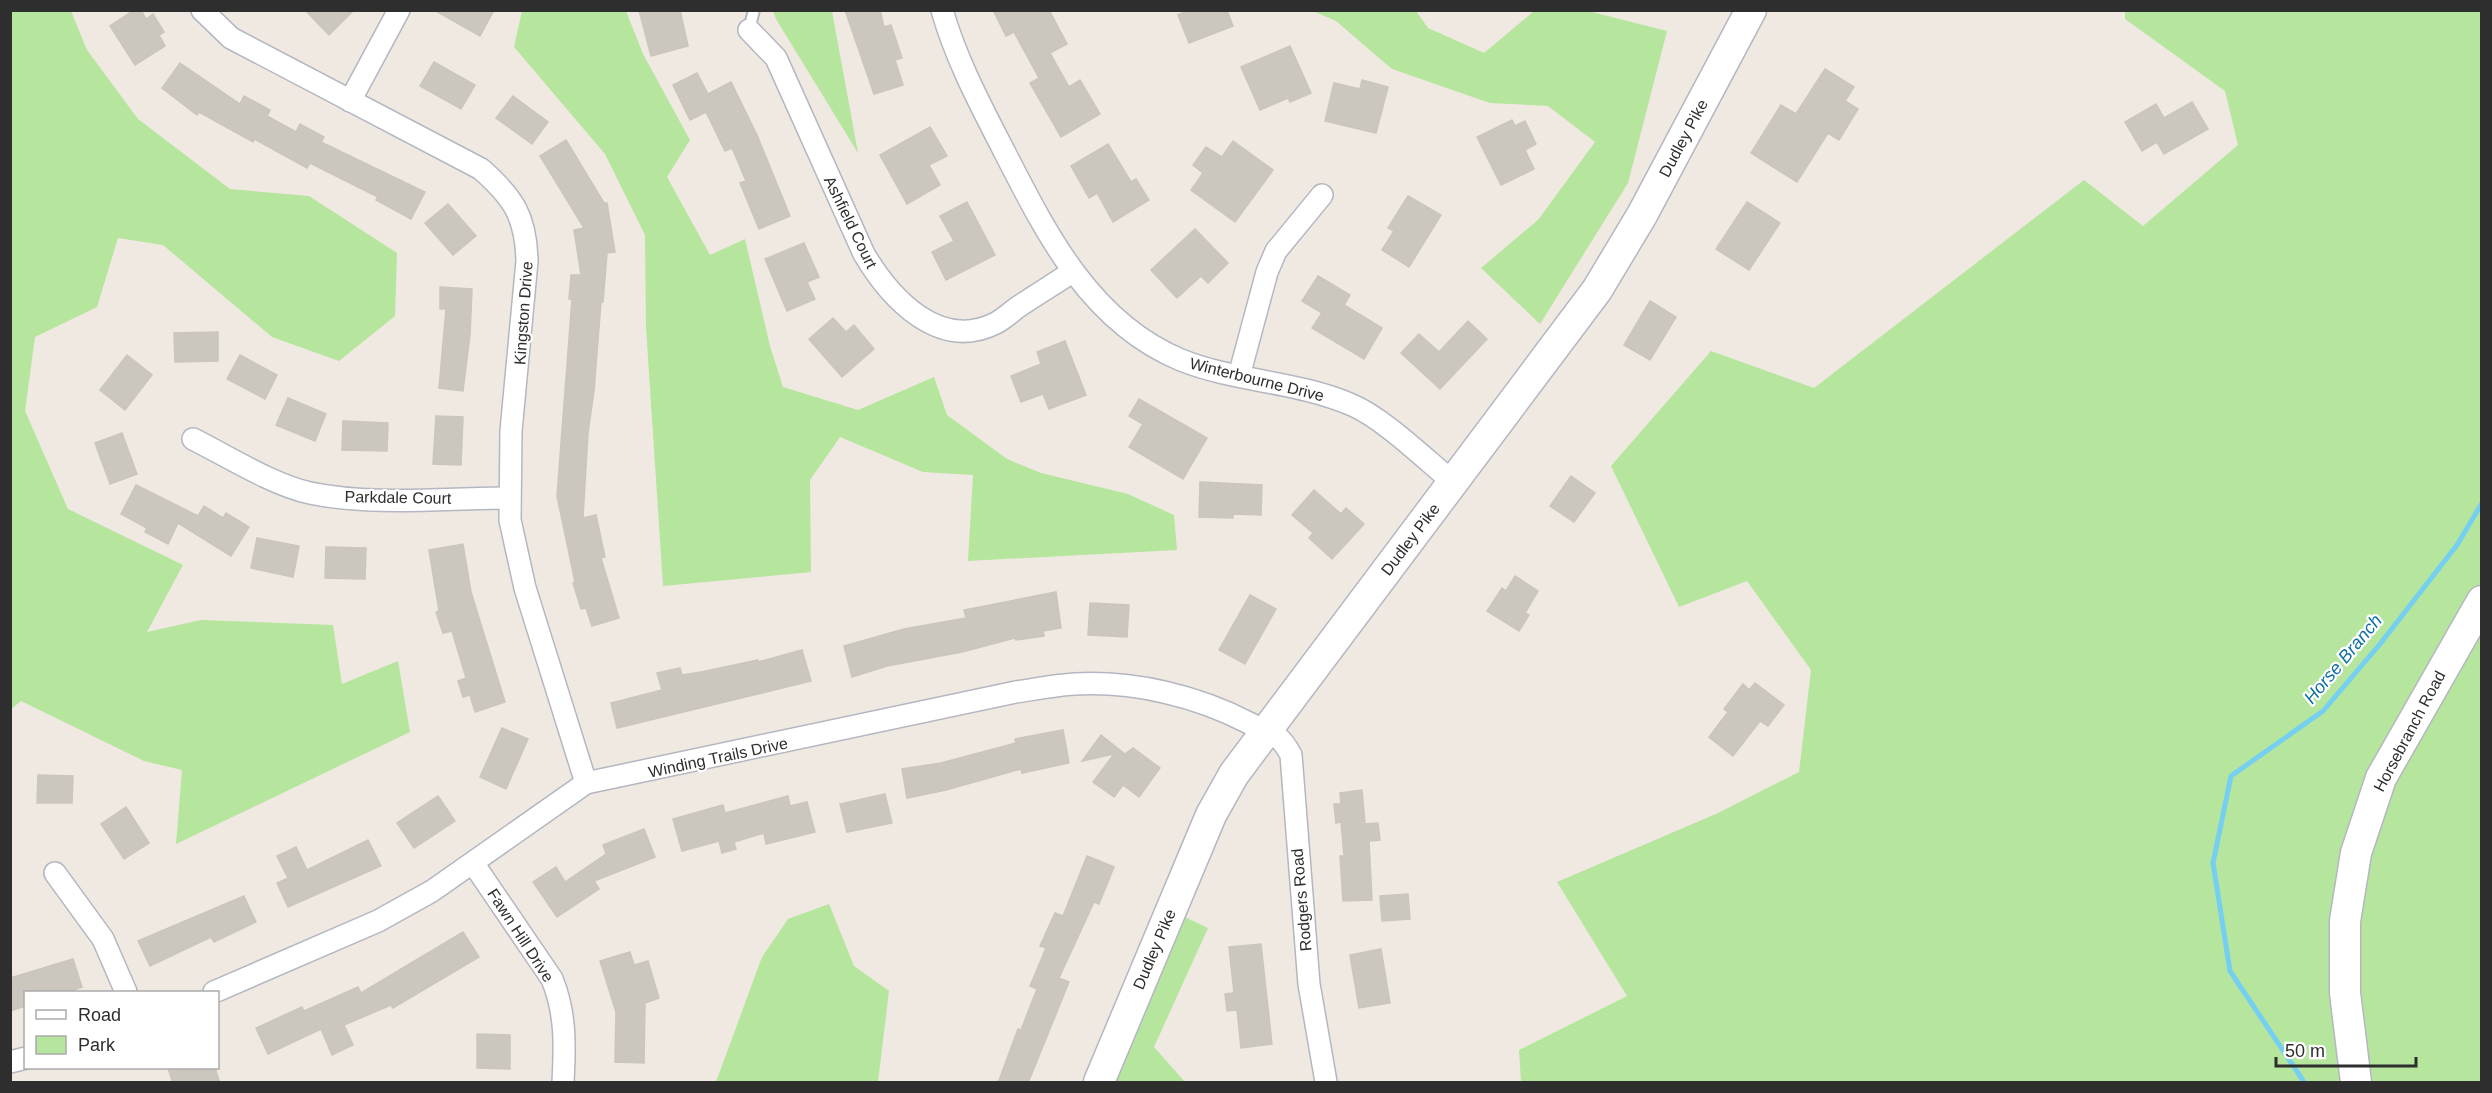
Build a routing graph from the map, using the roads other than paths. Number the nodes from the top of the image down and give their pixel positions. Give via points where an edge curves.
1 (202, 10) edge
2 (399, 10) edge
3 (942, 10) edge
4 (1751, 10) edge
5 (752, 20) edge
6 (350, 101) junction
7 (1322, 195) dead end
8 (1072, 273) junction
9 (1239, 376) junction
10 (193, 439) dead end
11 (1452, 482) junction
12 (508, 498) junction
13 (2481, 601) edge
14 (1265, 731) junction
15 (586, 783) junction
16 (473, 863) junction
17 (55, 873) dead end
18 (125, 991) edge
19 (219, 991) edge
20 (563, 1083) edge
21 (1099, 1083) edge
22 (1326, 1083) edge
23 (2356, 1083) edge

1 - 6 street, Kingston Drive via 231,38
2 - 6 street
3 - 8 street, Winterbourne Drive via 965,74 1045,231
4 - 11 street, Dudley Pike via 1642,215 1597,290
5 - 8 street, Ashfield Court via 776,58 864,254 875,273 912,313 942,328 980,329 996,323
6 - 12 street, Kingston Drive via 481,170 514,203 527,236 527,261
7 - 9 street via 1276,250
8 - 9 street, Winterbourne Drive via 1132,332 1154,347 1208,370
9 - 11 street, Winterbourne Drive via 1315,392 1354,405
10 - 12 street, Parkdale Court via 309,493 357,499
11 - 14 street, Dudley Pike
12 - 15 street, Kingston Drive via 525,588
13 - 23 street, Horsebranch Road via 2381,778 2356,853 2344,921 2345,993
14 - 15 street, Winding Trails Drive via 1185,696 1131,687 1076,684 1016,692
14 - 21 street, Dudley Pike via 1211,815
14 - 22 street, Rodgers Road via 1282,737 1291,755 1309,984
15 - 16 street, Winding Trails Drive
16 - 19 street, Winding Trails Drive via 378,921
16 - 20 street, Fawn Hill Drive via 552,979 559,996 565,1023
17 - 18 street via 103,939

